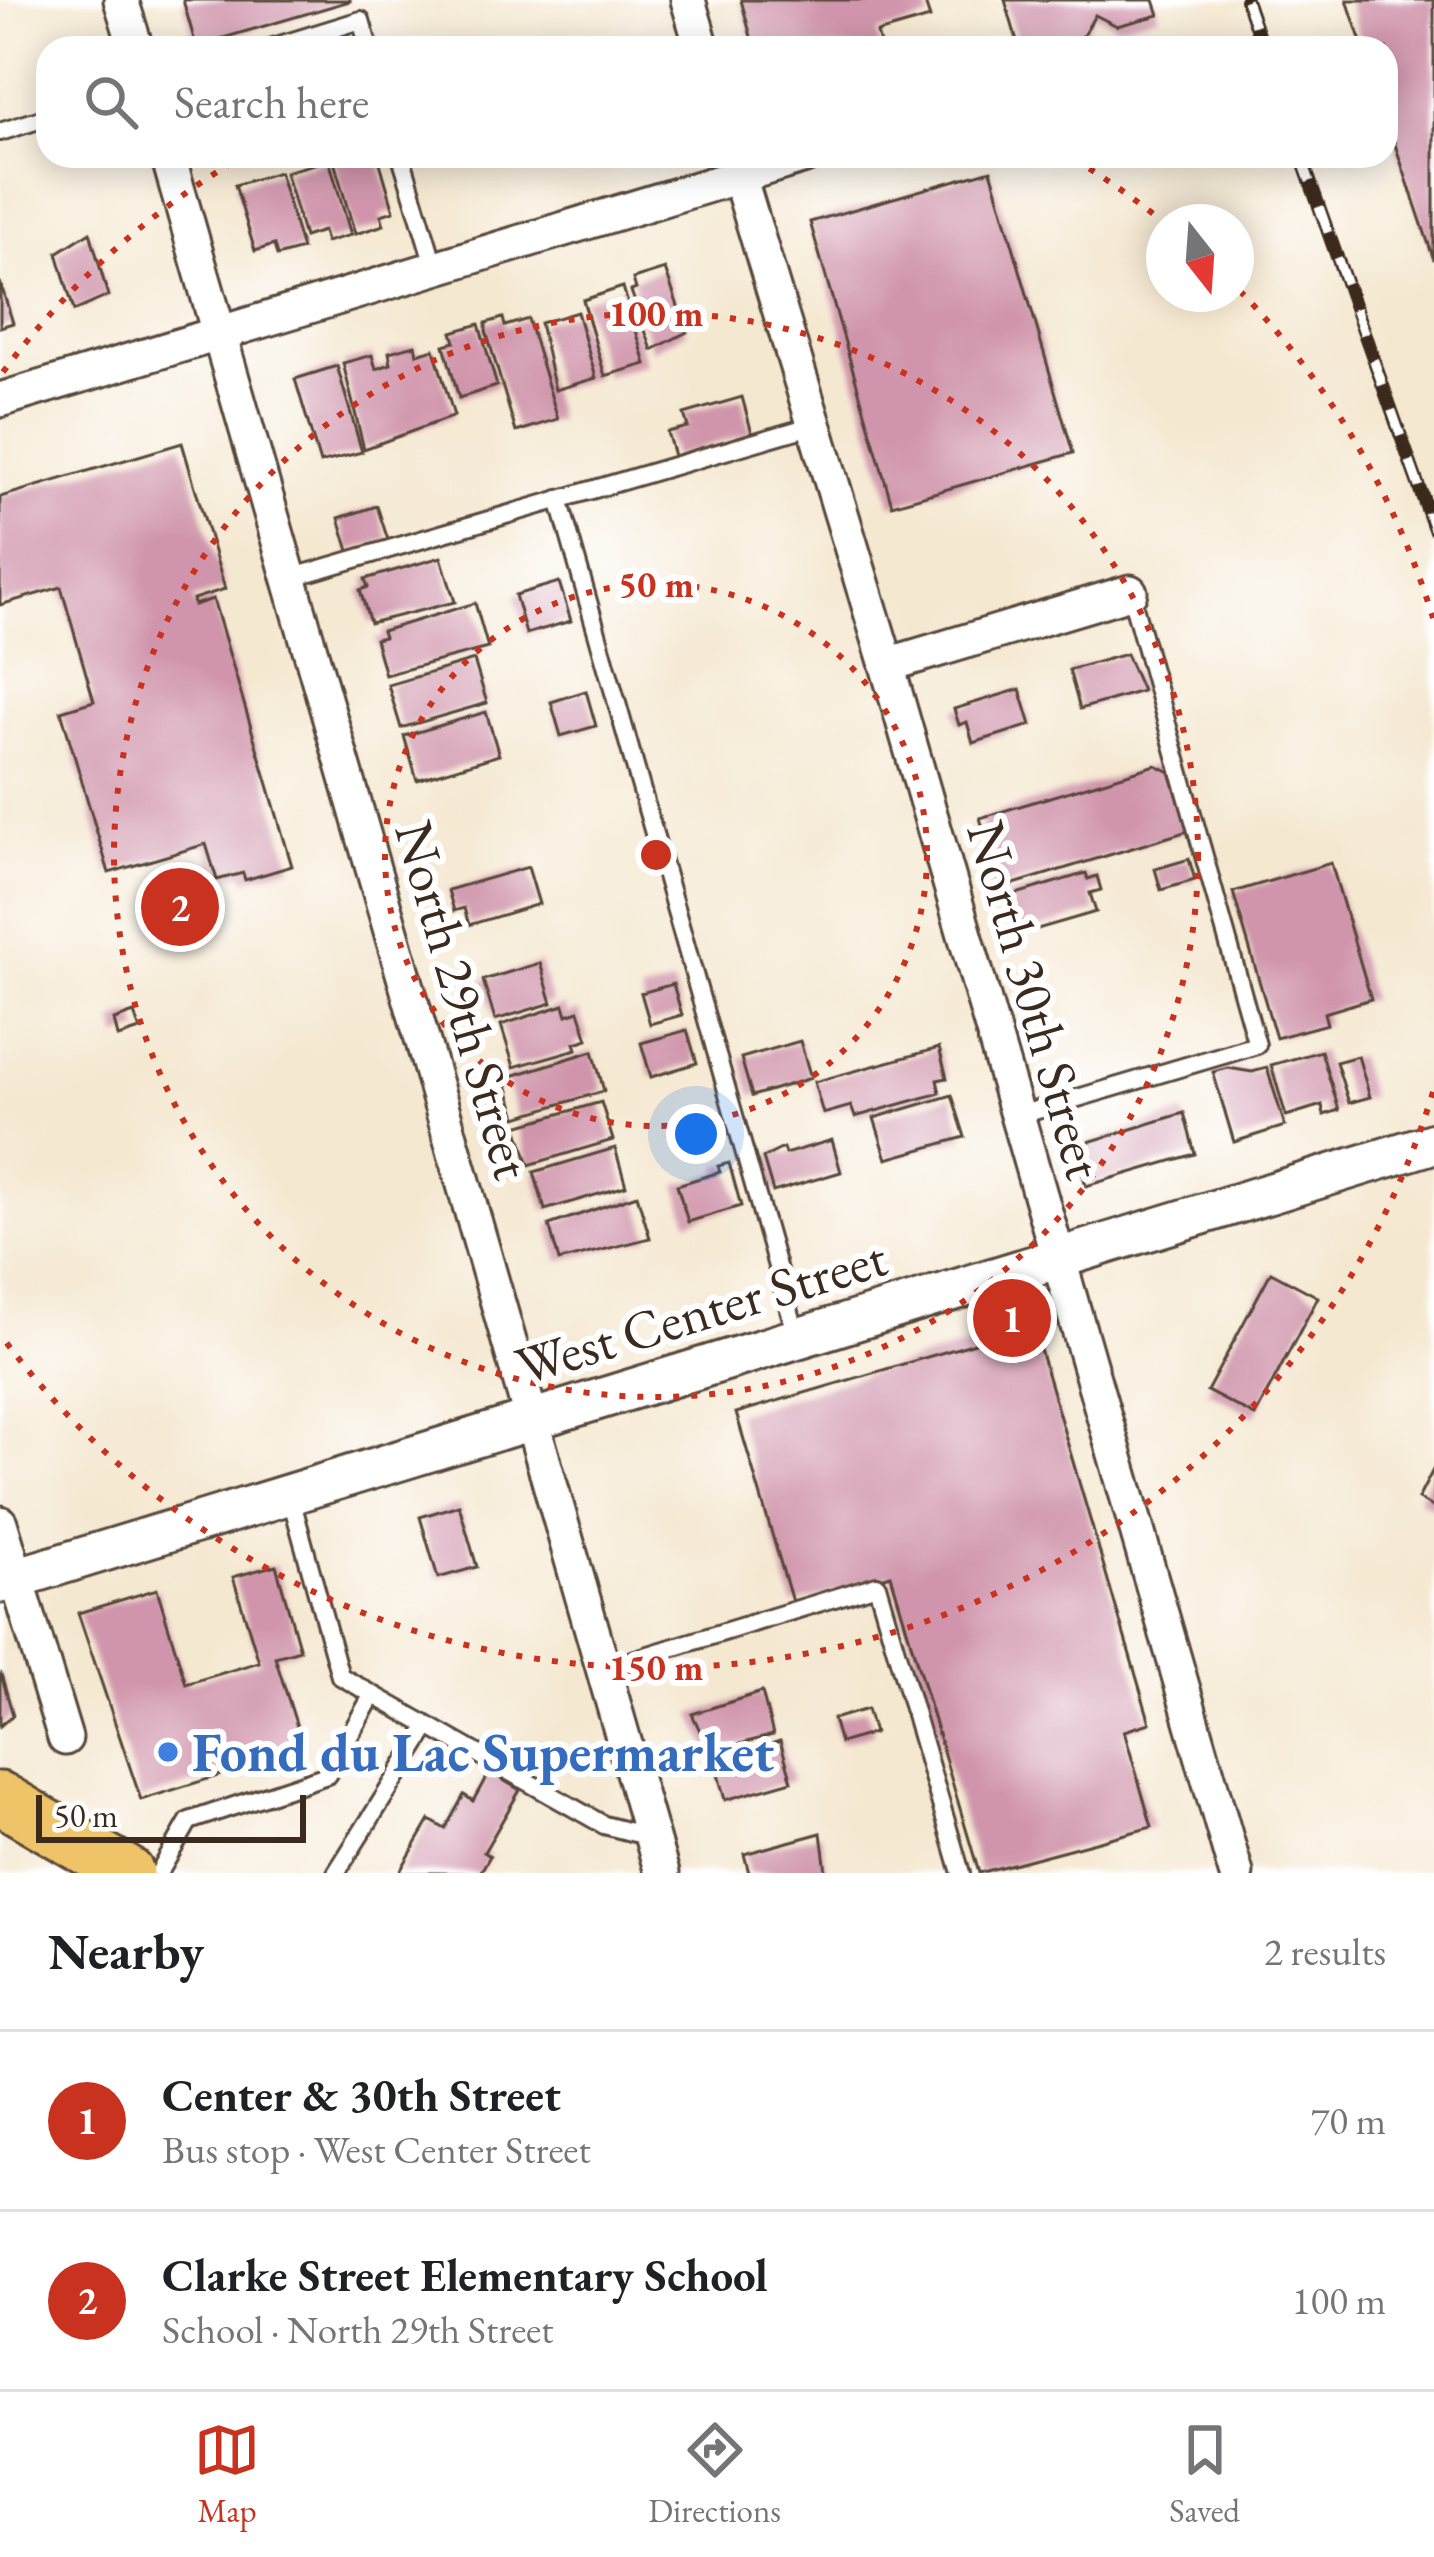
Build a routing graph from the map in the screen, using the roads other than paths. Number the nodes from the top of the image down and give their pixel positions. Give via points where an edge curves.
1 (121, 0) edge
2 (688, 0) edge
3 (132, 36) edge
4 (309, 36) edge
5 (366, 36) edge
6 (698, 36) edge
7 (36, 121) edge
8 (0, 132) edge
9 (172, 168) edge
10 (405, 168) edge
11 (730, 168) edge
12 (737, 168) edge
13 (435, 268) junction
14 (220, 333) junction
15 (0, 400) edge
16 (814, 425) junction
17 (559, 499) junction
18 (290, 578) junction
19 (1130, 592) joint
20 (887, 665) junction
21 (1017, 1116) junction
22 (1434, 1143) edge
23 (1058, 1258) junction
24 (798, 1338) junction
25 (531, 1420) junction
26 (289, 1495) junction
27 (0, 1523) edge
28 (8, 1581) edge
29 (603, 1669) junction
30 (372, 1696) junction
31 (428, 1726) junction
32 (65, 1738) dead end
33 (0, 1798) edge
34 (652, 1837) junction
35 (111, 1868) edge
36 (159, 1873) edge
37 (336, 1873) edge
38 (662, 1873) edge
39 (962, 1873) edge
40 (1236, 1873) edge

1 - 3 street
2 - 6 street
4 - 5 lane via 361,20
7 - 8 lane
9 - 14 street, North 29th Street
10 - 13 lane
11 - 13 street
12 - 16 street, North 30th Street
13 - 14 street
14 - 15 street
14 - 18 street, North 29th Street
16 - 17 lane
16 - 20 street, North 30th Street
17 - 18 lane
17 - 24 lane
18 - 25 street, North 29th Street
19 - 20 street
19 - 21 lane via 1257,1045
20 - 21 street, North 30th Street
21 - 23 street, North 30th Street
22 - 23 street, West Center Street
23 - 24 street, West Center Street
23 - 40 street, North 30th Street
24 - 25 street, West Center Street
25 - 26 street, West Center Street
25 - 29 street, North 29th Street
26 - 28 street, West Center Street
26 - 30 lane via 340,1676
27 - 28 street
28 - 32 street
29 - 34 street, North 29th Street
29 - 39 lane via 877,1585
30 - 31 lane
30 - 36 lane via 327,1775 189,1821
31 - 34 lane via 604,1825
31 - 37 lane
33 - 35 main road
34 - 38 street, North 29th Street

